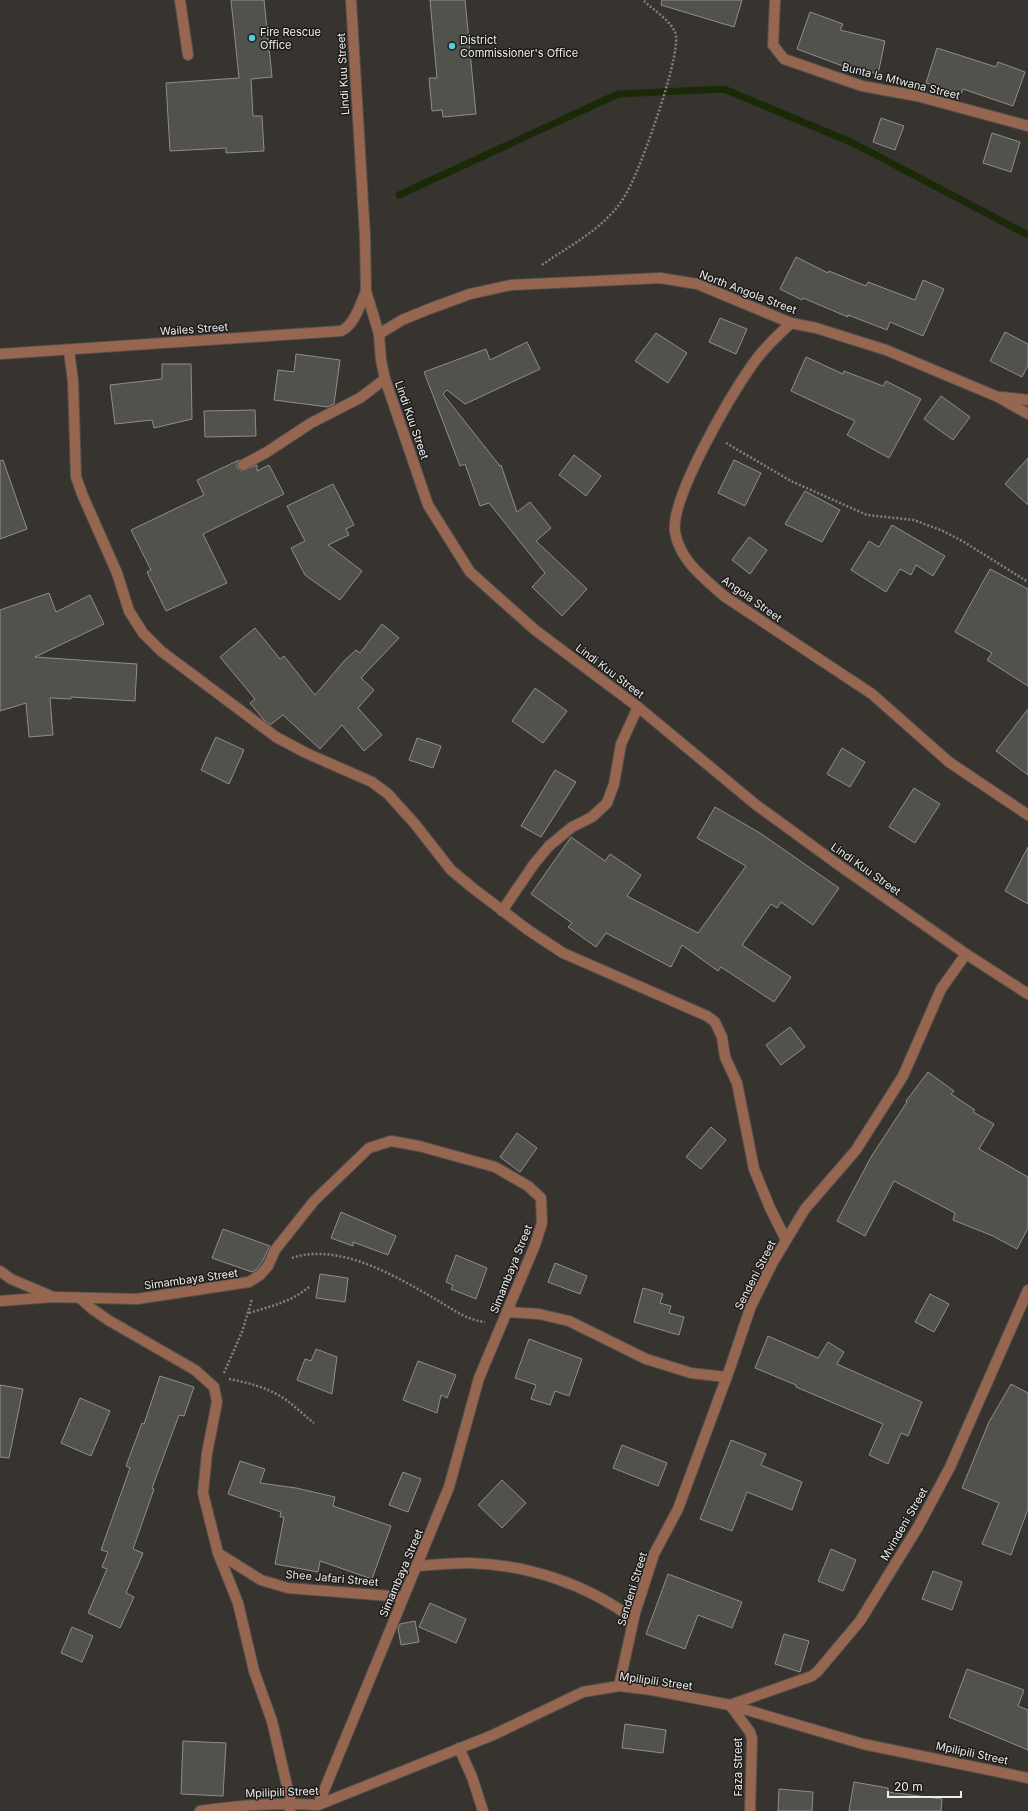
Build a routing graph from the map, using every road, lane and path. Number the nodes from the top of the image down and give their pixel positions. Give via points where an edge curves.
1 (180, 0) edge
2 (351, 0) edge
3 (643, 0) edge
4 (775, 0) edge
5 (188, 55) dead end
6 (1028, 126) edge
7 (537, 268) dead end
8 (366, 291) junction
9 (791, 323) junction
10 (379, 334) junction
11 (69, 351) junction
12 (0, 354) edge
13 (385, 379) junction
14 (998, 397) junction
15 (1028, 400) edge
16 (1028, 414) edge
17 (710, 434) junction
18 (243, 465) dead end
19 (1028, 582) edge
20 (638, 707) junction
21 (1028, 815) edge
22 (502, 911) junction
23 (966, 954) junction
24 (1028, 994) edge
25 (786, 1240) junction
26 (268, 1266) junction
27 (0, 1271) edge
28 (255, 1279) junction
29 (310, 1286) dead end
30 (1028, 1290) edge
31 (53, 1297) junction
32 (80, 1298) junction
33 (0, 1301) edge
34 (248, 1313) junction
35 (506, 1314) junction
36 (726, 1378) junction
37 (314, 1423) dead end
38 (218, 1553) junction
39 (416, 1566) junction
40 (403, 1597) junction
41 (633, 1618) junction
42 (619, 1686) junction
43 (730, 1705) junction
44 (459, 1748) junction
45 (1028, 1778) edge
46 (318, 1805) junction
47 (291, 1807) edge
48 (200, 1811) edge
49 (483, 1811) edge
50 (750, 1811) edge

1 - 5 street
2 - 8 street, Lindi Kuu Street
3 - 7 path via 671,25 677,44 668,82 637,170 614,212 590,234
4 - 6 street, Bunta la Mtwana Street via 773,45 784,59 862,86 917,96
8 - 10 street, Lindi Kuu Street
8 - 11 street, Wailes Street via 350,324 341,331
9 - 10 street, North Angola Street via 697,284 660,278 512,285 470,294 429,309 402,320
9 - 14 street, North Angola Street via 816,328 886,350
9 - 17 street, Angola Street via 774,338 752,365
10 - 13 street, Lindi Kuu Street
11 - 12 street, Wailes Street
11 - 22 street via 73,381 76,478 117,573 129,612 143,633 161,651 276,737 372,782 388,794 451,870
13 - 18 street via 360,398 311,423
13 - 20 street, Lindi Kuu Street via 428,505 470,572 535,630
14 - 15 street
14 - 16 street, North Angola Street
17 - 19 path via 791,481 867,515 914,520 943,531
17 - 21 street, Angola Street via 676,510 675,532 684,557 724,596 872,694 949,762
20 - 22 street via 621,744 614,784 607,804 549,846
20 - 23 street, Lindi Kuu Street via 755,804
22 - 25 street via 563,952 707,1016 715,1022 722,1037 725,1057 738,1083 754,1169
23 - 24 street, Lindi Kuu Street
23 - 25 street, Sendeni Street via 941,989 903,1076 860,1144 805,1209
25 - 36 street, Sendeni Street via 751,1306
26 - 28 street, Simambaya Street
26 - 35 path via 303,1254 330,1254 394,1275 454,1311 478,1321 495,1321
26 - 35 street, Simambaya Street via 275,1250 314,1201 369,1148 390,1141 418,1146 495,1167 528,1186 541,1198 542,1223
27 - 31 street via 11,1279
28 - 32 street, Simambaya Street via 236,1285 159,1297
28 - 34 path
29 - 34 path via 299,1296 285,1303
30 - 43 street, Mvindeni Street via 950,1467 918,1527 860,1620 812,1676
31 - 32 street, Simambaya Street
31 - 33 street, Simambaya Street
32 - 38 street via 117,1326 195,1370 214,1387 217,1402 207,1453 203,1493
34 - 37 path via 223,1377 274,1393
35 - 36 street via 539,1314 569,1321 646,1359 691,1373
35 - 39 street, Simambaya Street via 479,1378 449,1487
36 - 41 street, Sendeni Street via 678,1509 654,1554
38 - 40 street, Shee Jafari Street via 261,1580 288,1588
38 - 47 street via 238,1603 254,1671 272,1721
39 - 40 street, Simambaya Street
39 - 41 street via 468,1563 508,1566 543,1573 580,1588 618,1607
40 - 46 street, Simambaya Street
41 - 42 street, Sendeni Street
42 - 43 street, Mpilipili Street
42 - 44 street, Mpilipili Street via 583,1692 493,1735
43 - 45 street, Mpilipili Street via 864,1744
43 - 50 street, Faza Street via 750,1732 752,1739
44 - 46 street, Mpilipili Street
44 - 49 street
46 - 47 street, Mpilipili Street
47 - 48 street, Mpilipili Street via 235,1806

